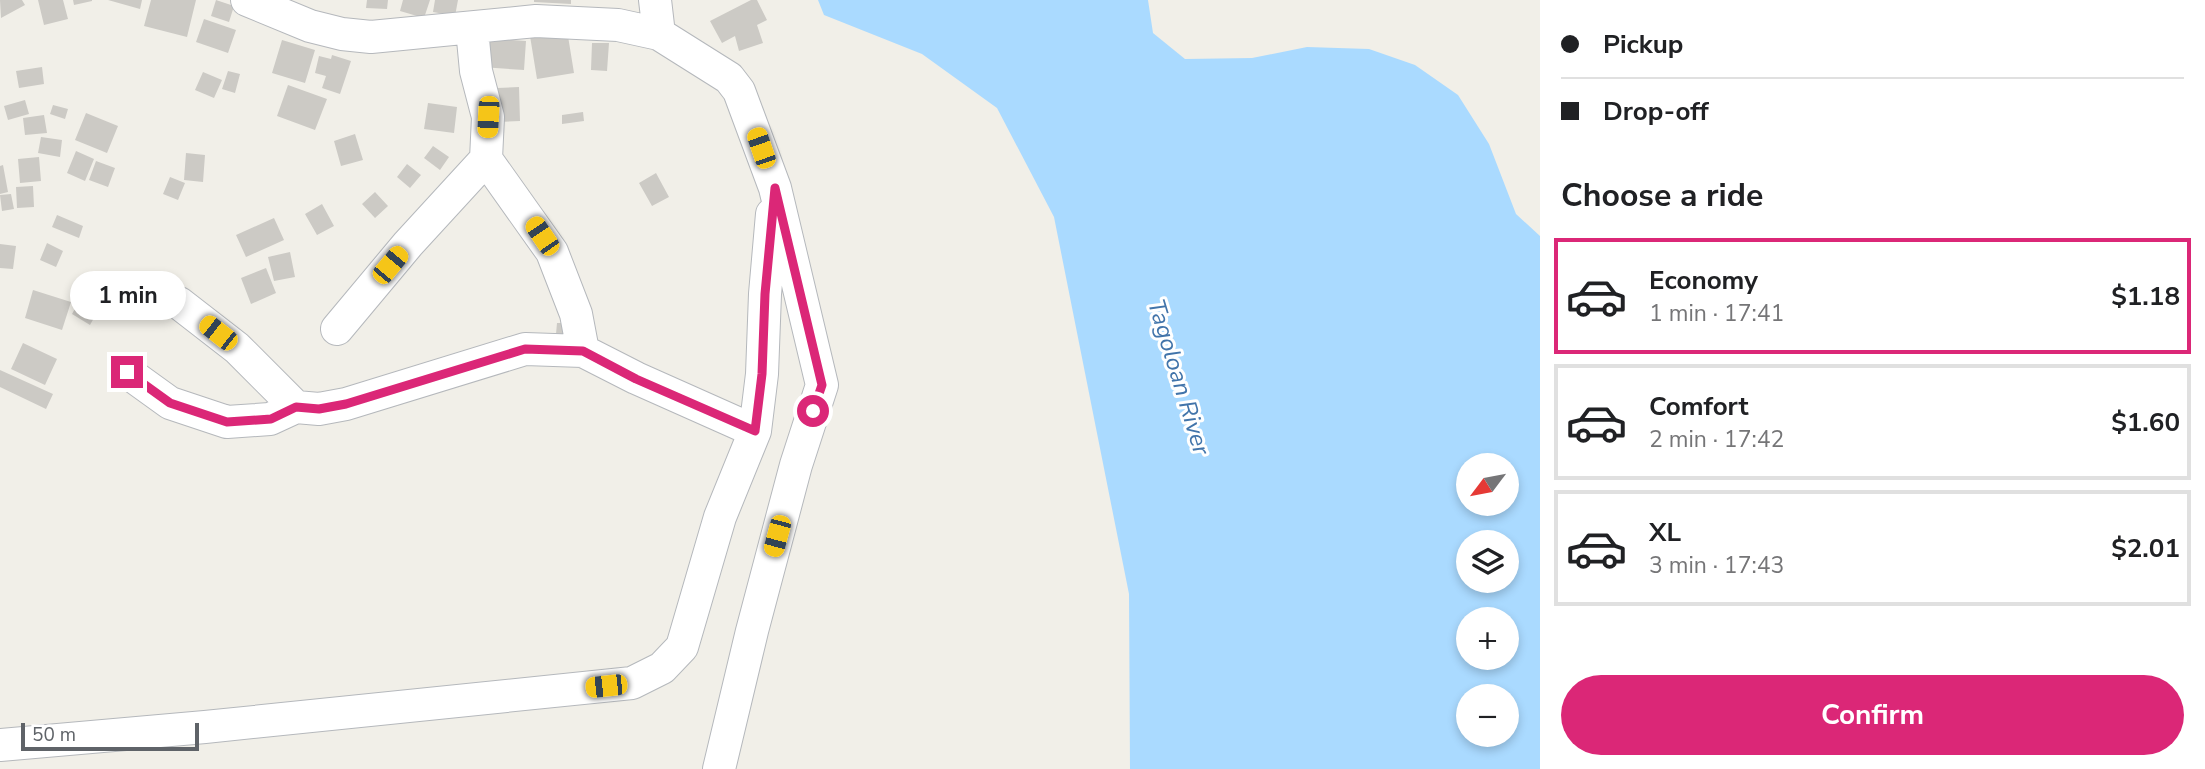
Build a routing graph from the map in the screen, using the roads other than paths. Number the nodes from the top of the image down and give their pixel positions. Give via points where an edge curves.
1 (247, 0) edge
2 (655, 0) edge
3 (472, 29) junction
4 (659, 34) junction
5 (486, 159) junction
6 (775, 188) junction
7 (180, 303) dead end
8 (337, 329) dead end
9 (583, 351) junction
10 (127, 372) dead end
11 (296, 407) junction
12 (755, 431) junction
13 (0, 745) edge
14 (719, 769) edge

1 - 3 street via 342,34 371,37
2 - 4 street
3 - 4 street via 536,22 618,25
3 - 5 street via 476,71 488,117
4 - 6 street via 729,78 747,107
5 - 8 street
5 - 9 street via 552,252 576,314
6 - 12 street
6 - 14 street via 822,385 786,503
7 - 11 street via 237,348
9 - 11 street via 525,349 346,404
9 - 12 street
10 - 11 street via 170,403 227,422 271,419
12 - 13 street via 720,517 682,647 662,668 632,683

